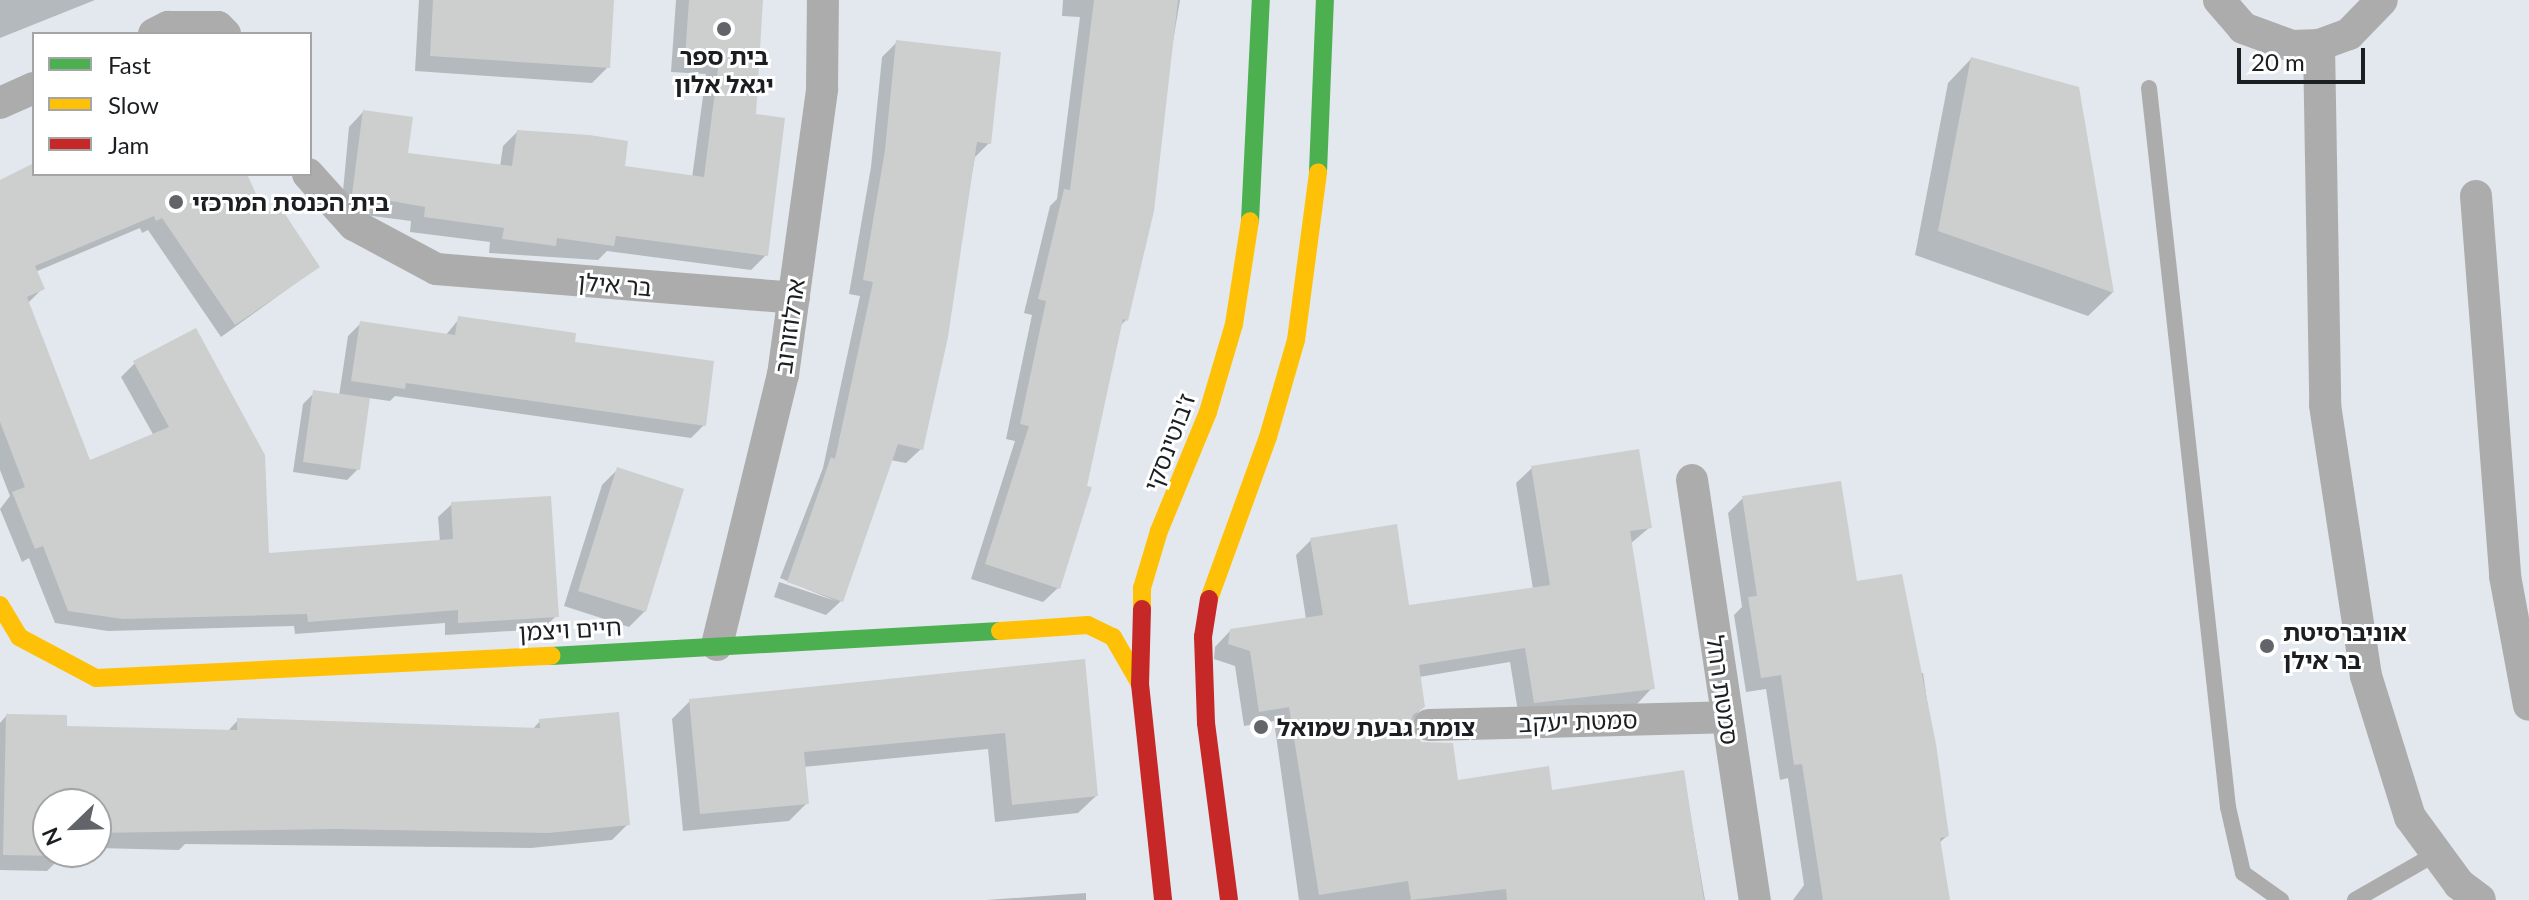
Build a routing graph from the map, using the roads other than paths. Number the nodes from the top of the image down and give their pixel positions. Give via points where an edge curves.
1 (823, 0) edge
2 (1261, 0) edge
3 (1325, 0) edge
4 (2219, 0) edge
5 (2382, 0) edge
6 (222, 30) edge
7 (158, 32) edge
8 (2319, 45) junction
9 (2149, 88) dead end
10 (32, 89) edge
11 (0, 103) edge
12 (310, 176) edge
13 (2476, 196) dead end
14 (794, 298) junction
15 (1692, 480) dead end
16 (0, 605) edge
17 (717, 645) junction
18 (1140, 684) junction
19 (2529, 705) edge
20 (1726, 717) junction
21 (1429, 725) dead end
22 (2437, 853) junction
23 (1163, 900) edge
24 (1229, 900) edge
25 (1755, 900) edge
26 (2281, 900) edge
27 (2355, 900) edge
28 (2480, 900) edge

1 - 14 street, ארלוזורוב via 822,89
2 - 18 street, ז'בוטינסקי via 1253,200 1234,324 1208,412 1159,531 1142,588 1137,633
3 - 24 street via 1316,207 1296,340 1263,451 1211,584 1203,637 1206,723
4 - 8 street via 2243,28 2266,40
5 - 8 street via 2349,34
6 - 7 street via 168,27
8 - 22 street via 2325,405 2366,676 2410,817
9 - 26 lane via 2228,807 2243,873
10 - 11 street
12 - 14 street, בר אילן via 354,225 436,269
13 - 19 street via 2505,576
14 - 17 street, ארלוזורוב via 783,375
15 - 20 street, סמטת רחל
16 - 17 street, חיים ויצמן via 19,637 96,678
17 - 18 street, חיים ויצמן via 1088,625 1113,637
18 - 23 street, ז'בוטינסקי
20 - 21 street, סמטת יעקב
20 - 25 street, סמטת רחל
22 - 27 lane
22 - 28 street via 2459,884

